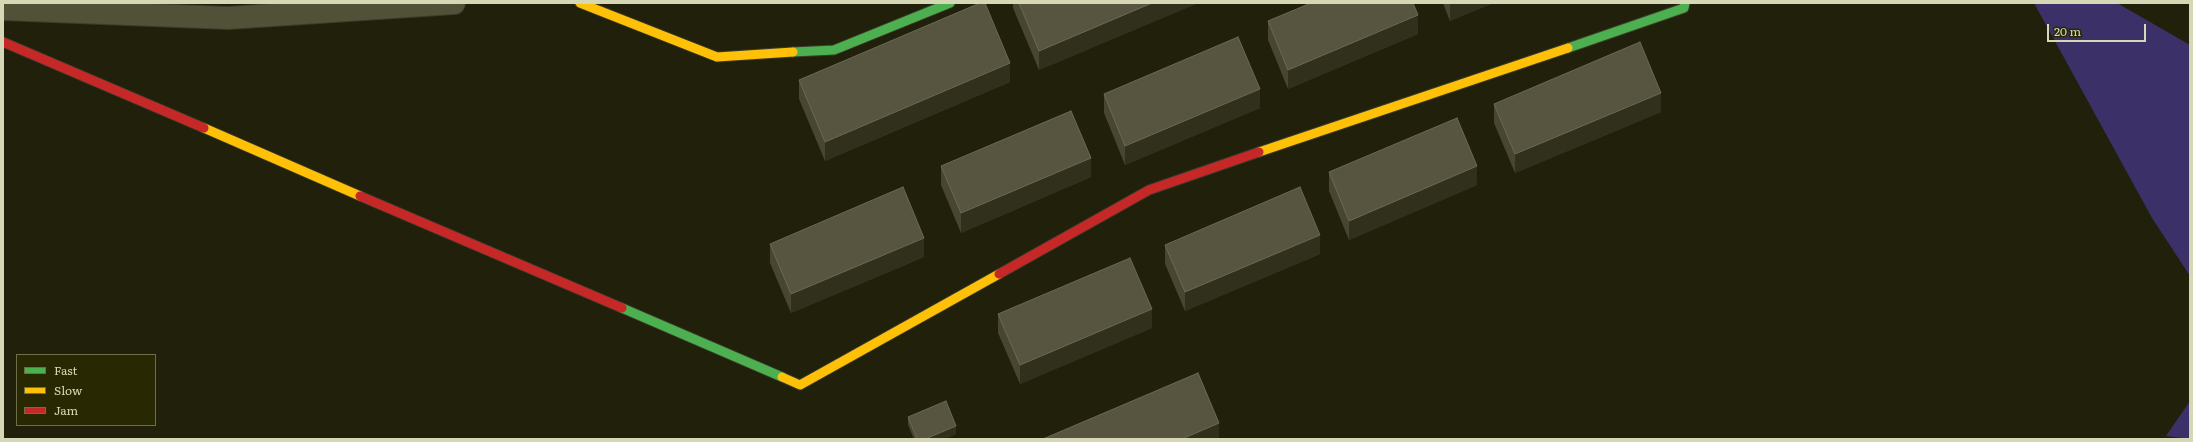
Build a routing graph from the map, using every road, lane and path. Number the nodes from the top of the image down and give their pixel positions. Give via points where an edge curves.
1 (454, 3) edge
2 (580, 3) edge
3 (950, 3) edge
4 (1685, 3) edge
5 (3, 9) edge
6 (3, 42) edge

1 - 5 street via 228,18
2 - 3 street via 717,57 834,50
4 - 6 street via 1684,8 1149,190 800,385

